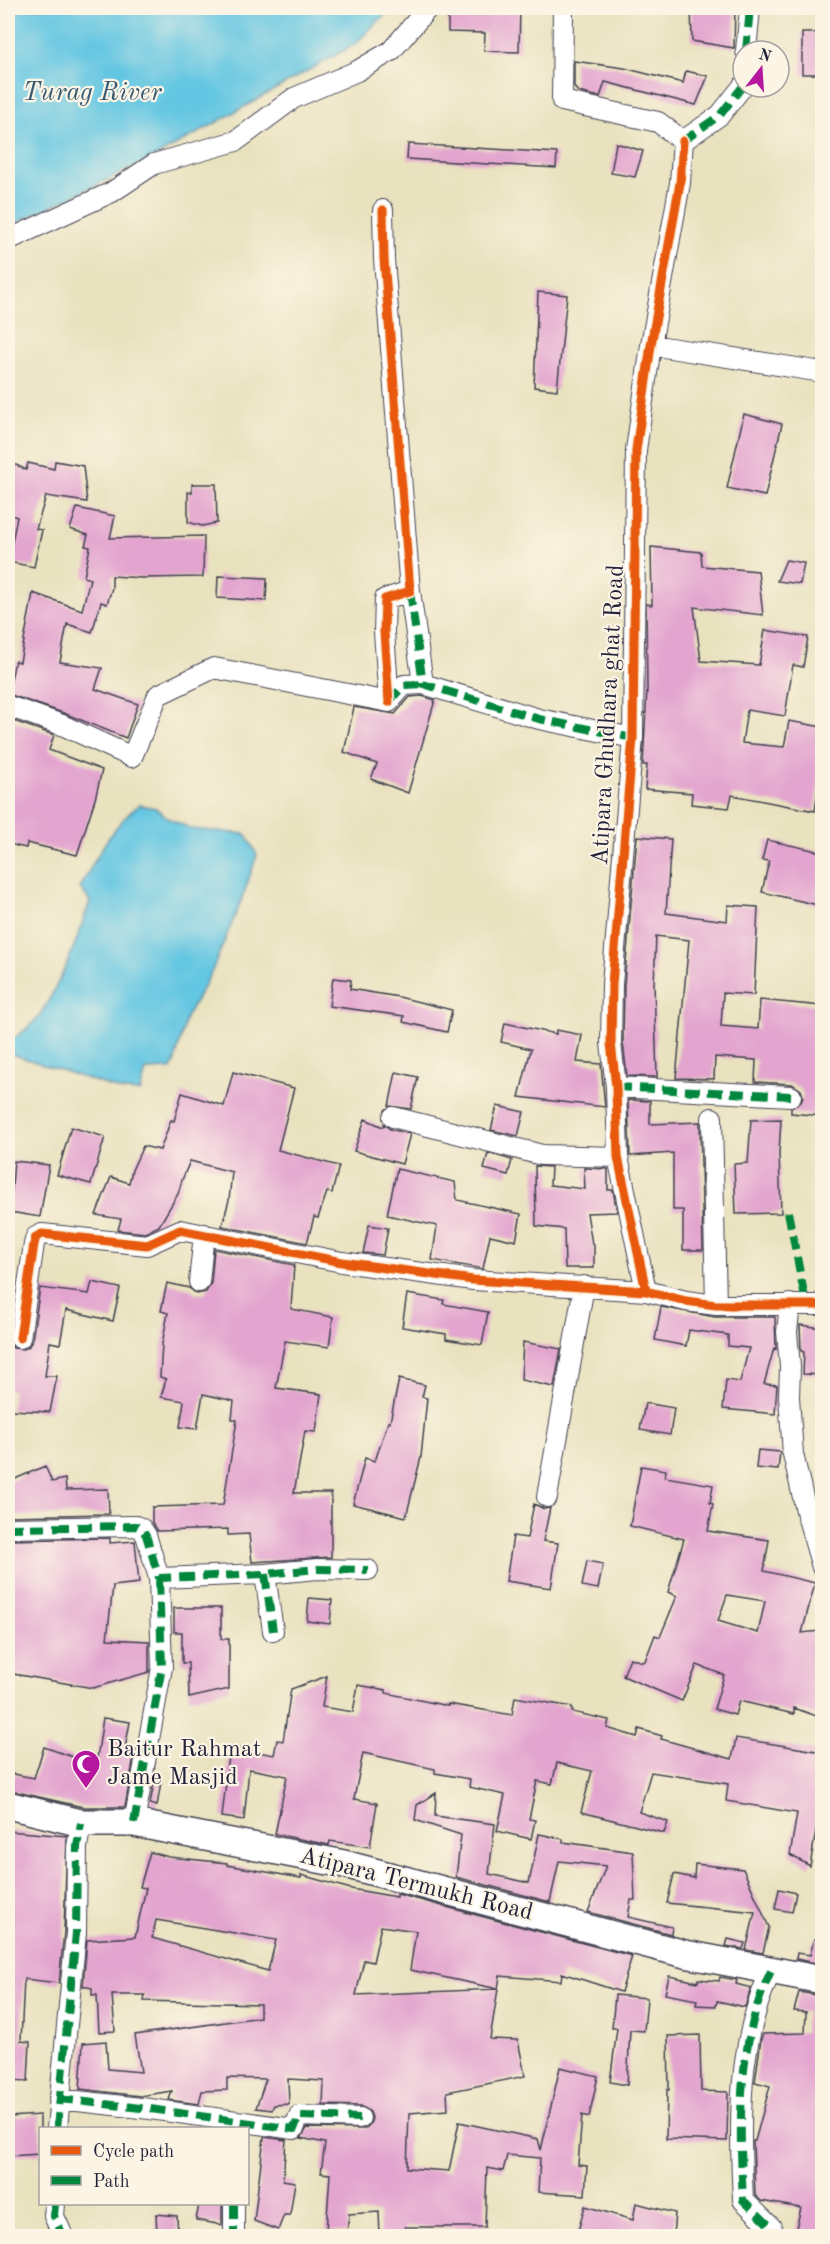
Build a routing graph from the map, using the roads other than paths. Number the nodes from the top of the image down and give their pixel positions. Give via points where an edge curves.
1 (428, 8) edge
2 (563, 8) edge
3 (750, 8) edge
4 (747, 39) edge
5 (733, 99) edge
6 (683, 141) junction
7 (383, 210) dead end
8 (8, 240) edge
9 (651, 345) junction
10 (822, 372) edge
11 (410, 591) junction
12 (423, 684) junction
13 (389, 702) junction
14 (8, 706) edge
15 (633, 738) junction
16 (616, 1086) junction
17 (791, 1096) dead end
18 (393, 1117) dead end
19 (712, 1118) dead end
20 (618, 1157) junction
21 (204, 1234) junction
22 (199, 1282) dead end
23 (584, 1286) junction
24 (646, 1291) junction
25 (822, 1302) edge
26 (790, 1304) junction
27 (716, 1305) junction
28 (20, 1338) dead end
29 (547, 1497) dead end
30 (8, 1528) edge
31 (822, 1566) edge
32 (368, 1570) dead end
33 (265, 1574) junction
34 (159, 1578) junction
35 (273, 1630) dead end
36 (8, 1805) edge
37 (81, 1822) junction
38 (134, 1823) junction
39 (771, 1971) junction
40 (822, 1980) edge
41 (59, 2100) junction
42 (360, 2118) dead end
43 (235, 2124) edge
44 (57, 2127) edge
45 (55, 2205) edge
46 (234, 2205) edge
47 (63, 2236) edge
48 (234, 2236) edge
49 (772, 2236) edge

1 - 8 street via 391,51 357,71 294,98 236,141 154,164 112,192
2 - 6 street via 562,101 658,122
3 - 4 street
5 - 6 street via 720,115
6 - 9 street, Atipara Ghudhara ghat Road via 680,183
7 - 11 street
9 - 10 street
9 - 15 street, Atipara Ghudhara ghat Road via 636,450
11 - 12 street
11 - 13 street via 385,599
12 - 13 street via 404,685
12 - 15 street via 539,719
13 - 14 street via 214,668 158,695 132,757
15 - 16 street, Atipara Ghudhara ghat Road via 612,984 611,1042
16 - 17 street
16 - 20 street, Atipara Ghudhara ghat Road
18 - 20 street via 542,1155
19 - 27 street
20 - 24 street, Atipara Ghudhara ghat Road
21 - 22 street
21 - 23 street via 342,1262 473,1280
21 - 28 street via 180,1230 147,1245 42,1234 36,1237
23 - 24 street
23 - 29 street
24 - 27 street
25 - 26 street
26 - 27 street
26 - 31 street via 787,1332 793,1454
30 - 34 street via 136,1526 146,1534
32 - 33 street
33 - 34 street
33 - 35 street
34 - 38 street via 162,1667
36 - 37 main road, Atipara Termukh Road
37 - 38 main road, Atipara Termukh Road
37 - 41 street via 76,1933
38 - 39 main road, Atipara Termukh Road via 344,1864 685,1954
39 - 40 main road, Atipara Termukh Road
39 - 49 street via 762,1989 745,2056 741,2154 743,2200 771,2228
41 - 43 street via 150,2109
41 - 44 street
42 - 43 street via 299,2116 294,2128
45 - 47 street via 54,2216
46 - 48 street

